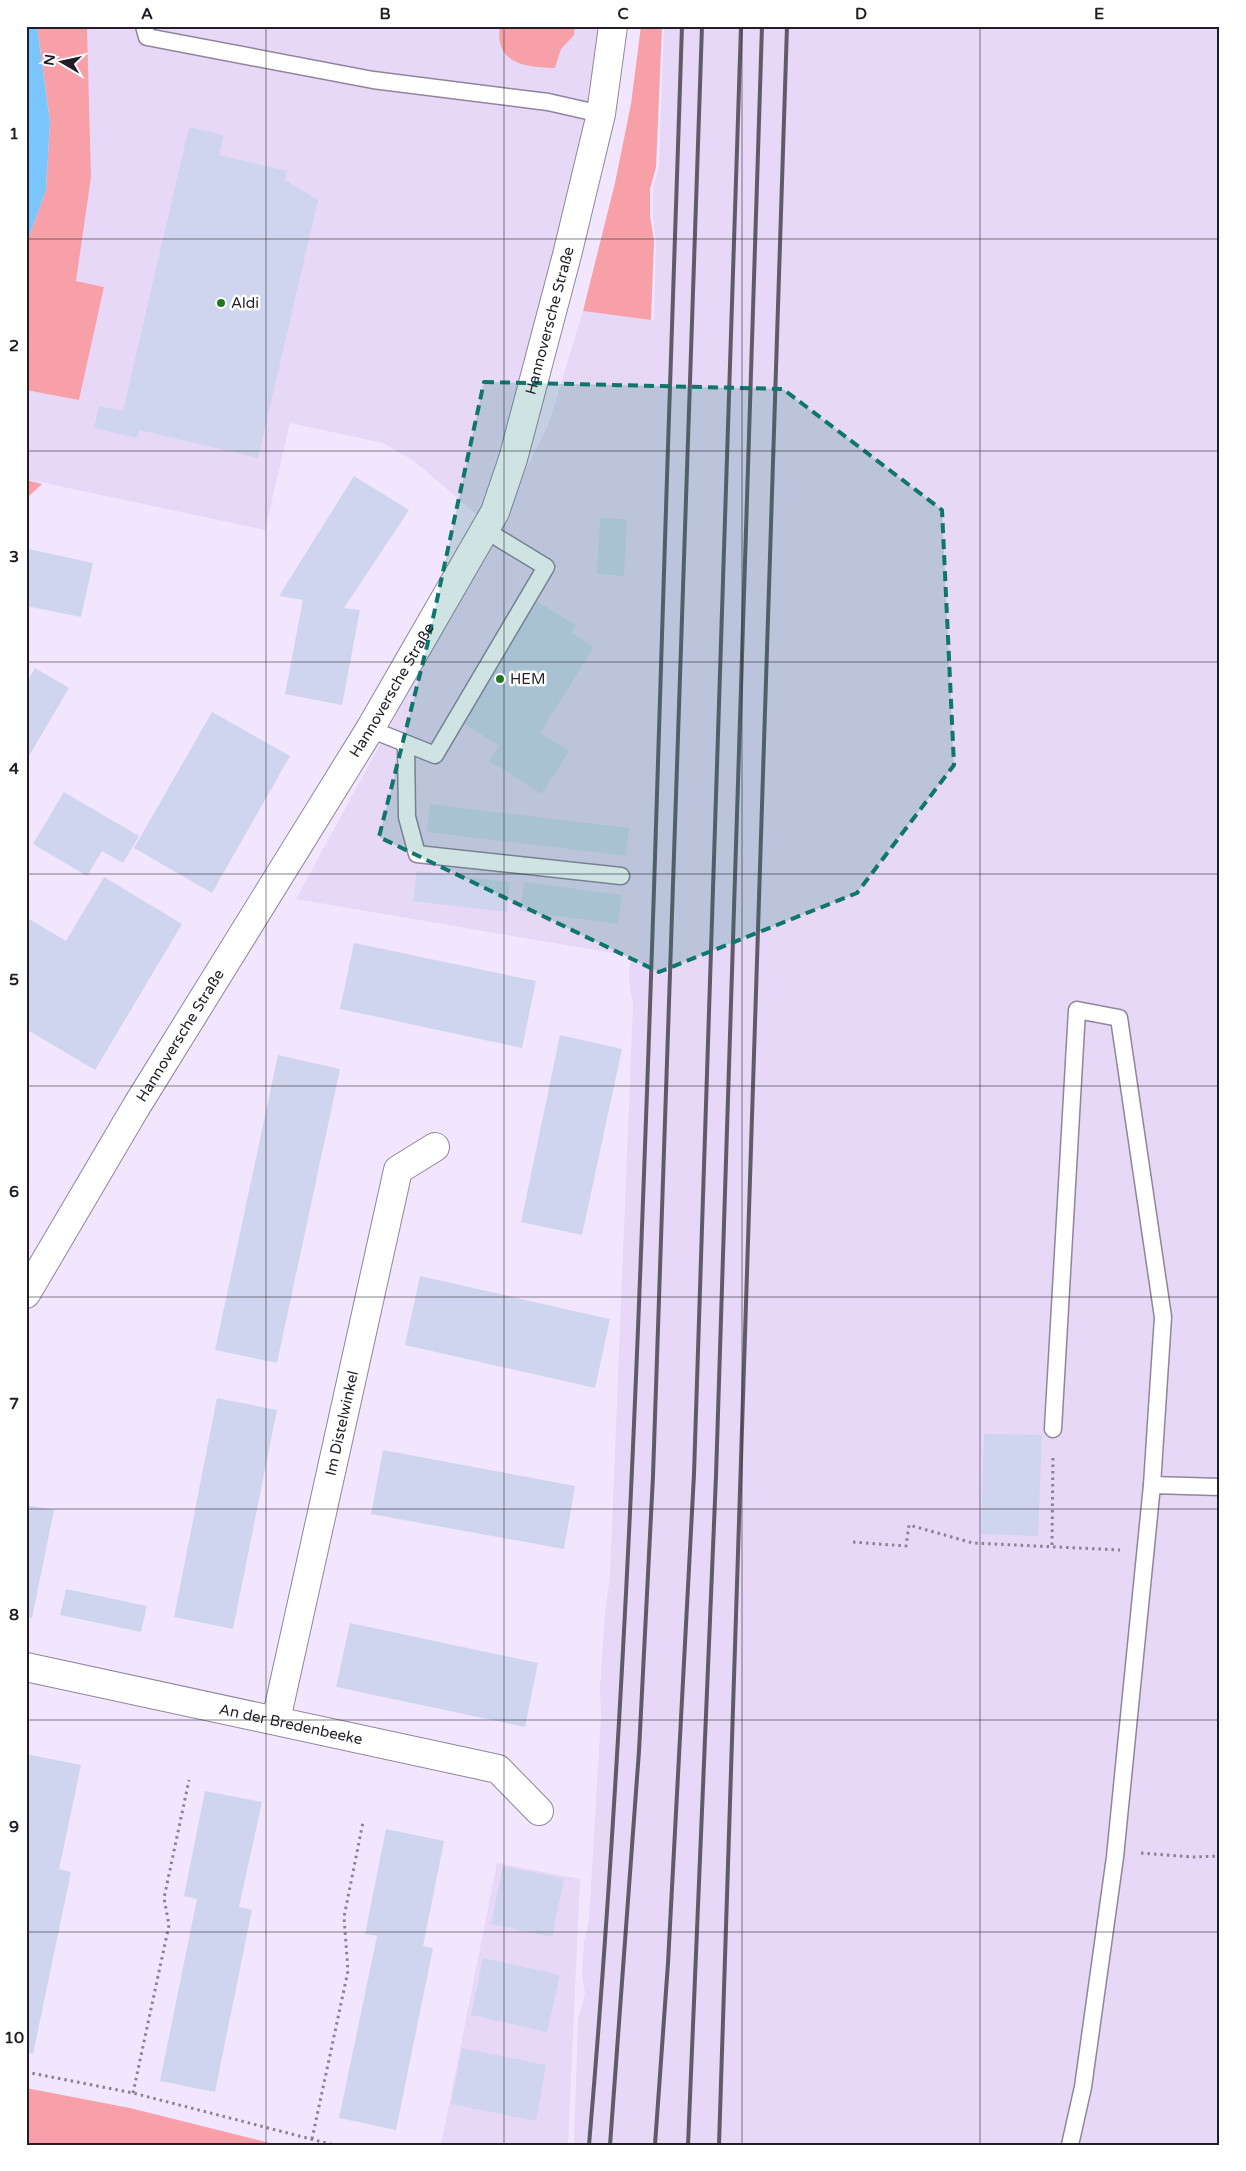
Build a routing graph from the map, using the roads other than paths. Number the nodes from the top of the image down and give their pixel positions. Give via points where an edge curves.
1 (144, 26) edge
2 (614, 26) edge
3 (600, 114) junction
4 (485, 530) junction
5 (370, 729) junction
6 (406, 745) junction
7 (621, 876) dead end
8 (434, 1147) dead end
9 (26, 1294) edge
10 (1053, 1429) road end
11 (1152, 1485) junction
12 (1220, 1487) edge
13 (26, 1667) edge
14 (276, 1720) junction
15 (539, 1811) dead end
16 (1070, 2145) edge

1 - 3 lane via 146,37 213,50 373,80 548,102
2 - 3 street, Hannoversche Straße
3 - 4 street, Hannoversche Straße via 513,459 495,512
4 - 5 street, Hannoversche Straße
4 - 6 lane via 546,567 434,755
5 - 6 lane
5 - 9 street, Hannoversche Straße via 136,1108
6 - 7 lane via 407,817 417,854
8 - 14 street, Im Distelwinkel via 398,1170
10 - 11 lane via 1077,1010 1119,1018 1163,1317
11 - 12 lane
11 - 16 lane via 1115,1857 1083,2087
13 - 14 street, An der Bredenbeeke
14 - 15 street, An der Bredenbeeke via 498,1769

